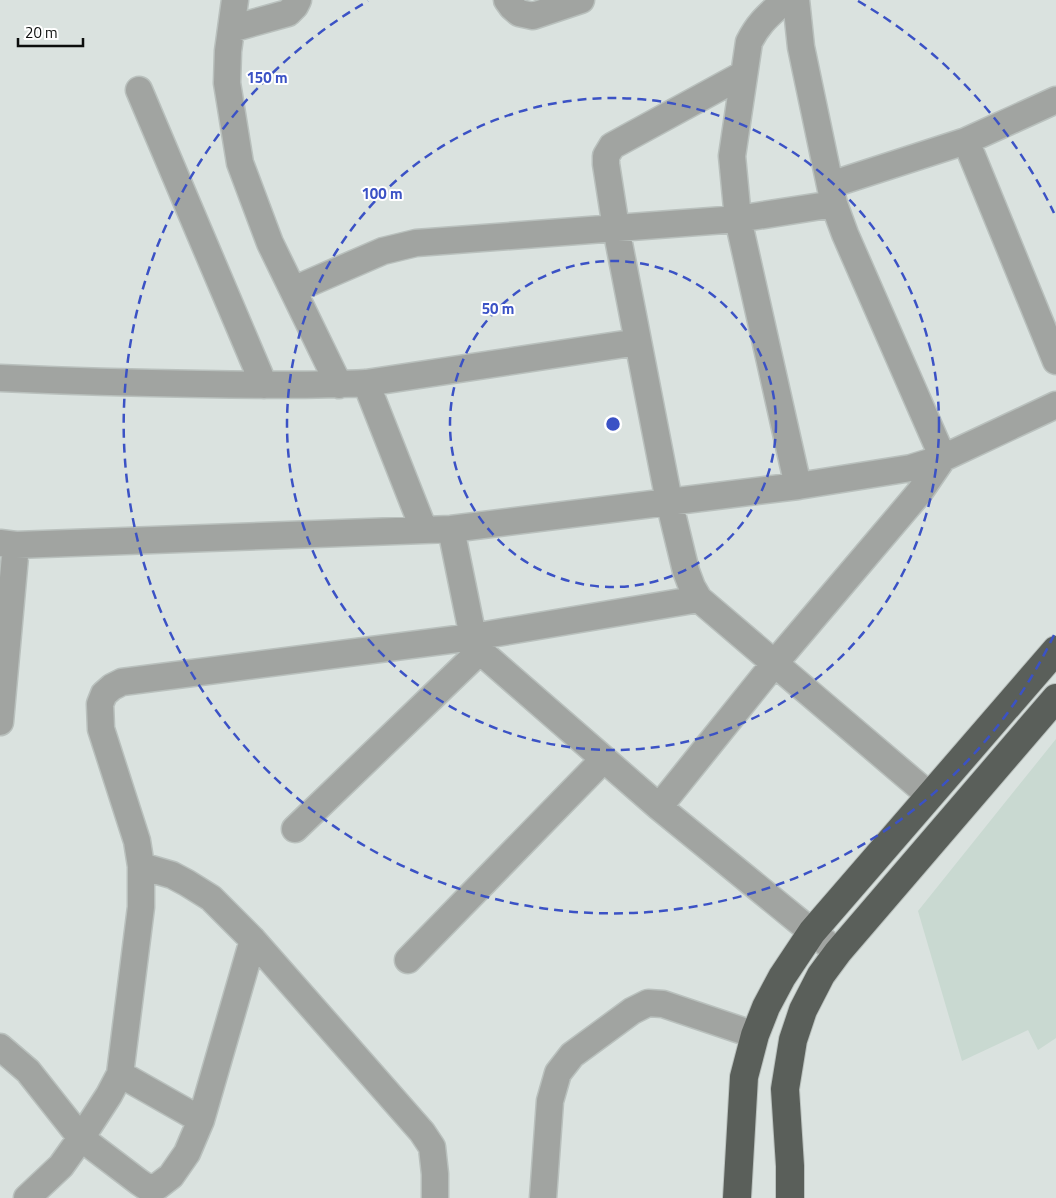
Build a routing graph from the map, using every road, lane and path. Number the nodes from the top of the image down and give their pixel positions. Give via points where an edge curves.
1 (236, 0) edge
2 (298, 0) edge
3 (507, 0) edge
4 (581, 0) edge
5 (785, 0) edge
6 (796, 0) edge
7 (231, 29) junction
8 (744, 74) junction
9 (139, 90) dead end
10 (1056, 100) edge
11 (966, 141) junction
12 (832, 194) junction
13 (738, 219) junction
14 (616, 228) junction
15 (293, 290) junction
16 (638, 342) junction
17 (1056, 361) edge
18 (0, 378) edge
19 (366, 383) junction
20 (264, 385) junction
21 (339, 385) junction
22 (1056, 405) edge
23 (943, 458) junction
24 (798, 486) junction
25 (670, 502) junction
26 (451, 529) junction
27 (424, 530) junction
28 (8, 544) edge
29 (699, 599) junction
30 (476, 644) junction
31 (1056, 650) edge
32 (774, 664) junction
33 (1056, 698) edge
34 (0, 722) edge
35 (603, 760) junction
36 (929, 796) junction
37 (659, 807) junction
38 (295, 829) dead end
39 (141, 866) junction
40 (812, 932) junction
41 (253, 940) junction
42 (838, 952) junction
43 (408, 960) dead end
44 (755, 1035) junction
45 (0, 1047) edge
46 (120, 1074) junction
47 (202, 1120) junction
48 (81, 1138) junction
49 (26, 1198) edge
50 (435, 1198) edge
51 (543, 1198) edge
52 (737, 1198) edge
53 (790, 1198) edge

1 - 7 street
2 - 7 street via 288,14
3 - 4 street via 519,13 533,16
5 - 8 street via 756,28 749,42
6 - 12 street via 801,47
7 - 15 street via 227,83 240,163 270,243
8 - 13 street via 732,156
8 - 14 street via 612,146 606,156 606,164
9 - 20 street
10 - 11 street
11 - 12 street
11 - 17 street
12 - 13 street
12 - 23 street via 845,234
13 - 14 street
13 - 24 street
14 - 15 street via 416,243 383,251
14 - 16 street
15 - 21 street
16 - 19 street
16 - 25 street
18 - 20 street
19 - 21 street
19 - 27 street
20 - 21 street
22 - 23 street
23 - 24 street via 911,468
23 - 32 street via 918,493
24 - 25 street
25 - 26 street
25 - 29 street via 686,571
26 - 27 street
26 - 30 street
27 - 28 street
28 - 34 street
29 - 30 street
29 - 32 street
30 - 35 street
30 - 38 street
30 - 39 street via 122,682 112,686 100,704 101,728 137,841
31 - 36 highway
32 - 36 street
32 - 37 street
33 - 42 highway
35 - 37 street
35 - 43 street
36 - 40 highway
37 - 40 street
39 - 41 street via 172,875 211,898
39 - 46 street via 141,907
40 - 42 street
40 - 44 highway via 782,977
41 - 47 street
41 - 50 street via 422,1132 432,1147
42 - 53 highway via 821,975 803,1010 793,1040 785,1089
44 - 51 street via 663,1004 648,1003 632,1011 572,1056 558,1073 550,1100
44 - 52 highway via 744,1077
45 - 48 street via 28,1070
46 - 47 street
46 - 48 street
47 - 48 street via 187,1153 171,1176 158,1186 148,1188
48 - 49 street via 61,1166

